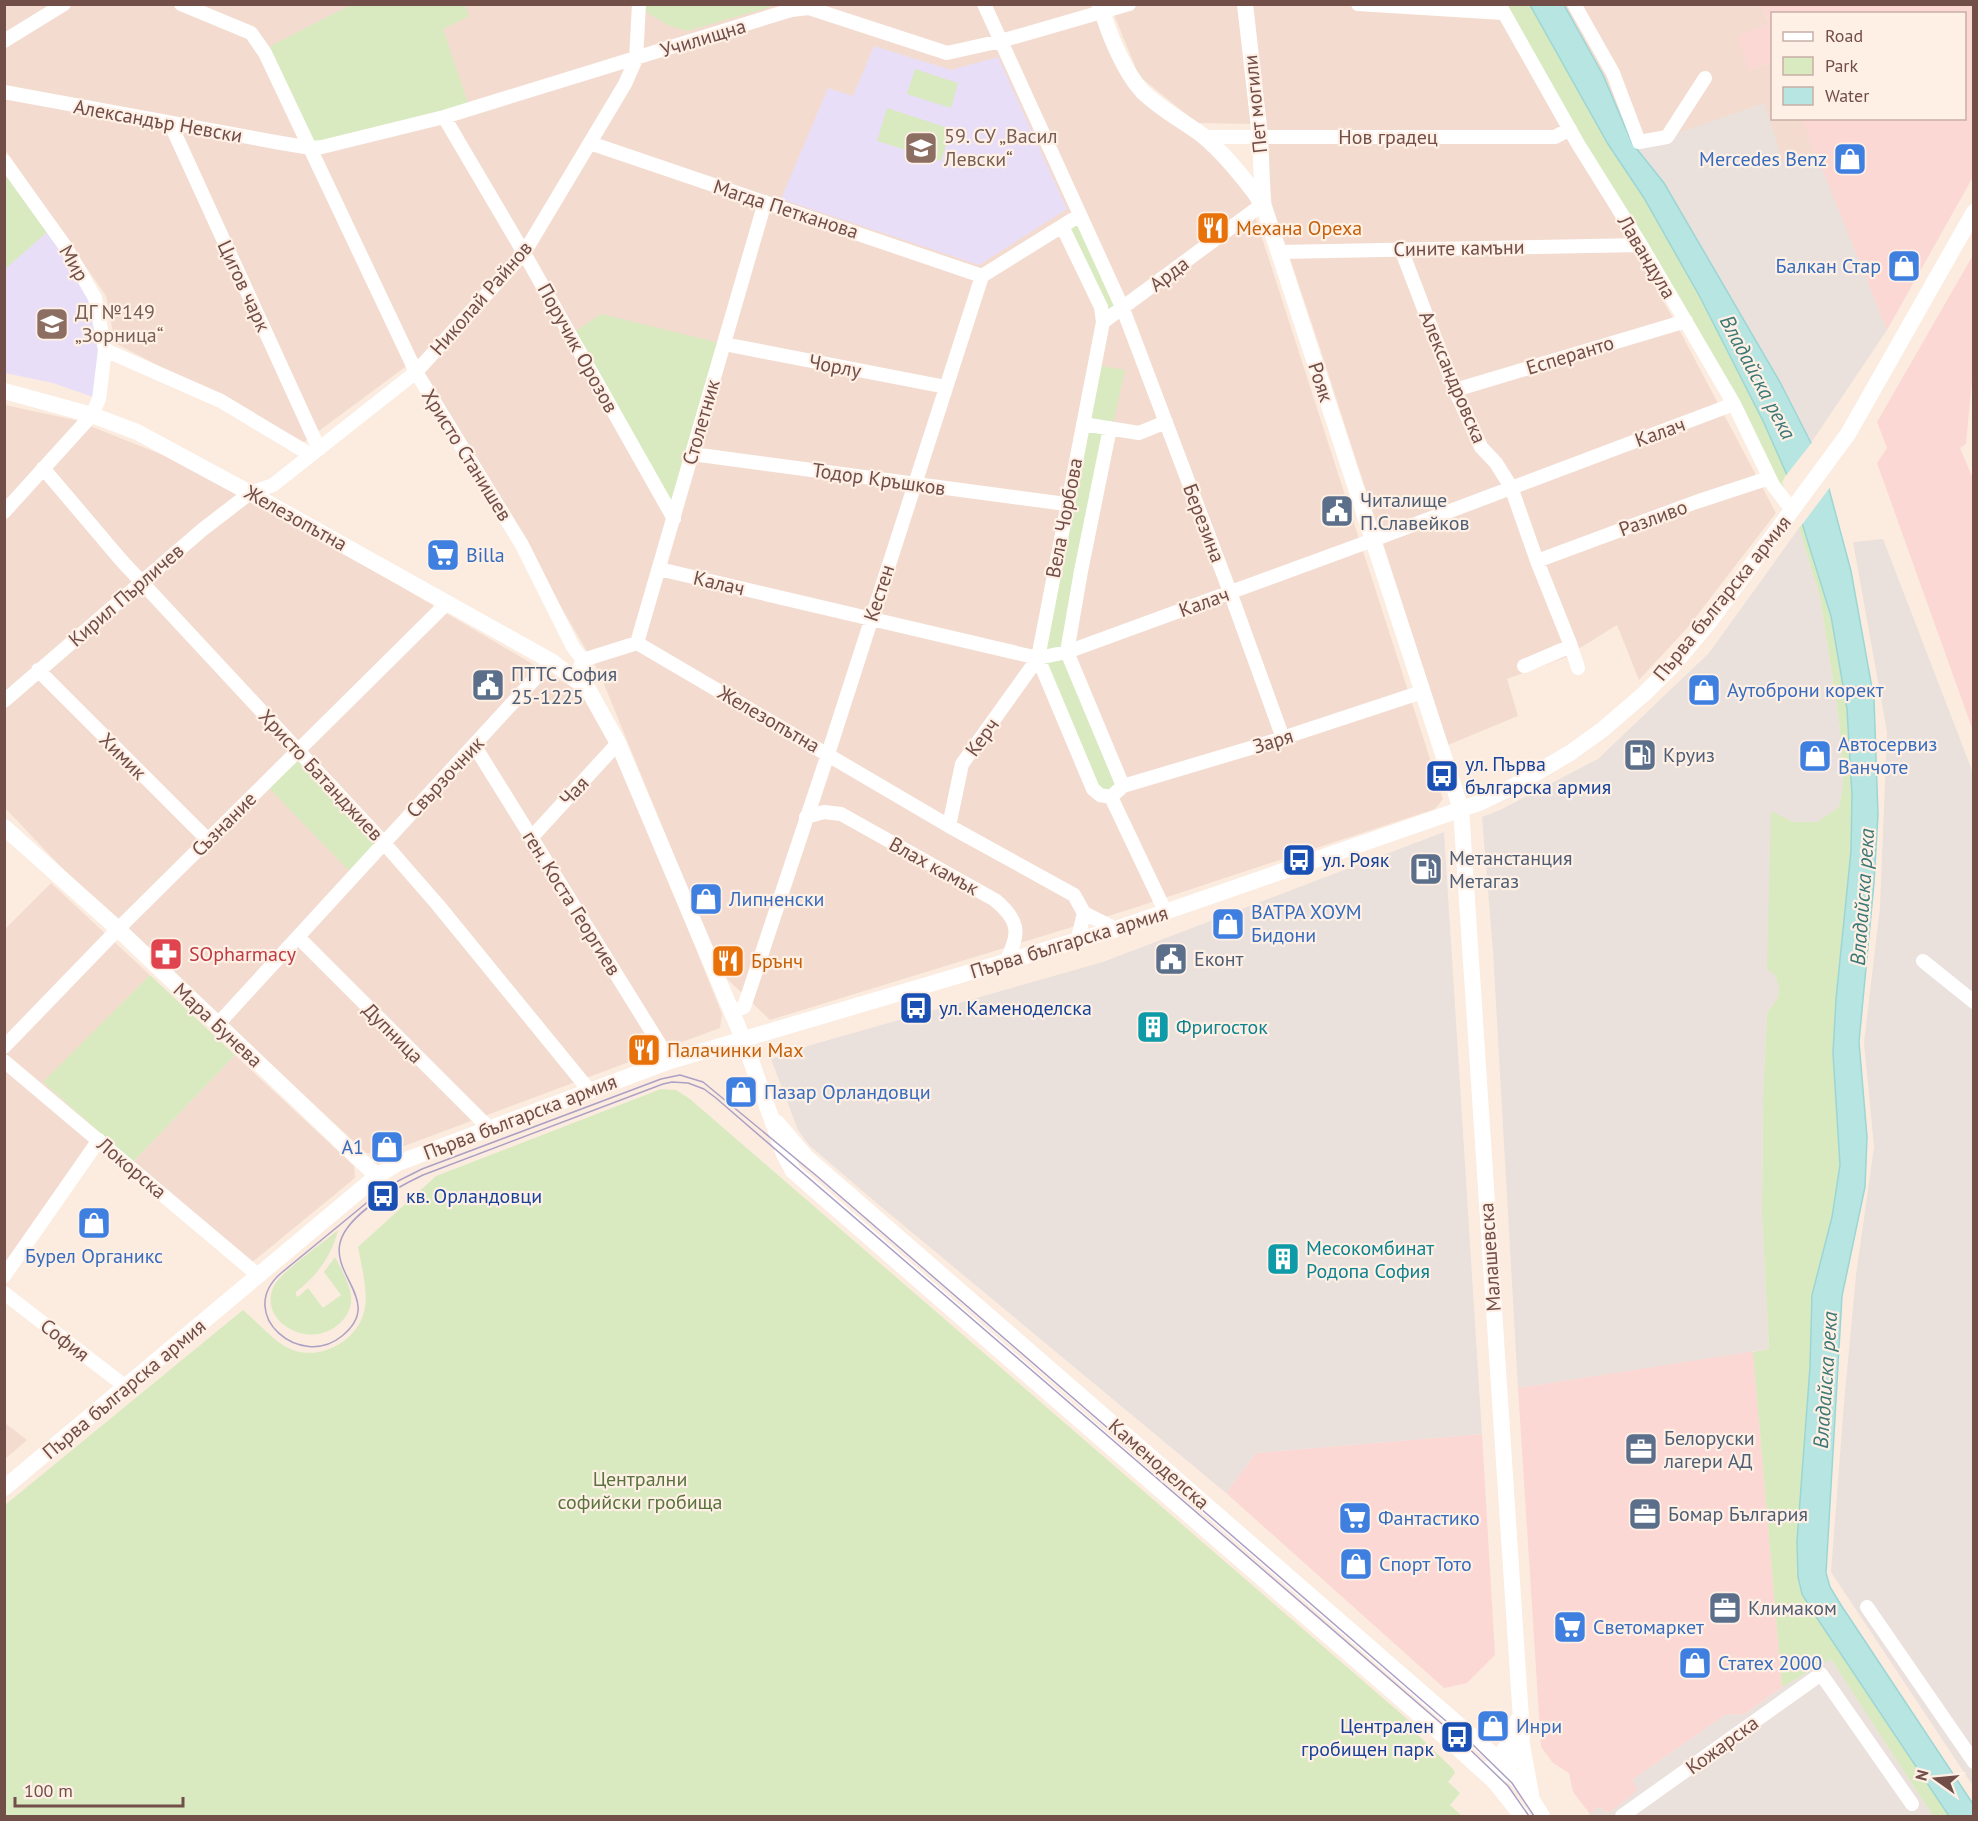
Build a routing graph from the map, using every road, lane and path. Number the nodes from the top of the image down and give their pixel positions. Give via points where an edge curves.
1 (64, 4) edge
2 (181, 4) edge
3 (639, 4) edge
4 (984, 4) edge
5 (1129, 4) edge
6 (1245, 4) edge
7 (1358, 4) edge
8 (1574, 4) edge
9 (810, 6) edge
10 (1101, 8) edge
11 (1501, 8) edge
12 (4, 41) edge
13 (1001, 41) junction
14 (636, 59) junction
15 (1705, 78) dead end
16 (4, 92) edge
17 (444, 117) junction
18 (170, 123) junction
19 (1570, 129) junction
20 (1260, 136) junction
21 (1204, 137) junction
22 (590, 143) junction
23 (311, 148) junction
24 (4, 160) edge
25 (765, 202) junction
26 (1263, 204) junction
27 (1974, 212) edge
28 (1080, 215) junction
29 (1062, 226) junction
30 (1641, 245) junction
31 (1401, 249) junction
32 (1278, 252) junction
33 (524, 253) junction
34 (982, 276) junction
35 (1123, 309) junction
36 (1686, 321) junction
37 (1103, 322) junction
38 (724, 344) junction
39 (105, 350) junction
40 (416, 372) junction
41 (946, 387) junction
42 (1455, 390) junction
43 (4, 391) edge
44 (1734, 404) junction
45 (92, 415) junction
46 (1166, 422) junction
47 (1083, 423) junction
48 (1110, 428) junction
49 (315, 452) junction
50 (692, 454) junction
51 (43, 468) junction
52 (1769, 478) junction
53 (915, 483) junction
54 (1511, 487) junction
55 (250, 493) junction
56 (1066, 504) junction
57 (1792, 510) junction
58 (4, 512) edge
59 (674, 519) junction
60 (1373, 540) junction
61 (1537, 561) junction
62 (1054, 566) junction
63 (659, 569) junction
64 (1081, 571) junction
65 (141, 581) junction
66 (1230, 592) junction
67 (447, 603) junction
68 (870, 619) junction
69 (637, 643) junction
70 (1571, 646) junction
71 (1067, 652) junction
72 (1038, 658) junction
73 (583, 660) junction
74 (551, 661) junction
75 (1524, 666) dead end
76 (1578, 668) dead end
77 (38, 670) junction
78 (574, 677) junction
79 (1422, 692) junction
80 (4, 701) edge
81 (1283, 738) junction
82 (618, 743) junction
83 (474, 746) junction
84 (298, 750) junction
85 (828, 754) junction
86 (1123, 786) junction
87 (1111, 797) junction
88 (1461, 809) junction
89 (806, 817) junction
90 (949, 826) junction
91 (4, 827) edge
92 (531, 838) junction
93 (207, 840) junction
94 (384, 843) junction
95 (1084, 913) junction
96 (1166, 913) junction
97 (118, 929) junction
98 (1116, 929) junction
99 (297, 937) junction
100 (1077, 942) junction
101 (1006, 961) junction
102 (1923, 961) dead end
103 (1974, 1002) edge
104 (732, 1012) junction
105 (217, 1025) junction
106 (744, 1041) junction
107 (4, 1047) edge
108 (4, 1061) edge
109 (670, 1061) junction
110 (589, 1090) junction
111 (771, 1115) junction
112 (489, 1128) junction
113 (99, 1140) junction
114 (377, 1176) junction
115 (4, 1276) edge
116 (260, 1276) junction
117 (4, 1293) edge
118 (126, 1387) junction
119 (4, 1488) edge
120 (1867, 1607) dead end
121 (1520, 1705) junction
122 (1517, 1724) junction
123 (1473, 1737) junction
124 (1522, 1745) junction
125 (1974, 1762) edge
126 (1502, 1764) junction
127 (1491, 1778) junction
128 (1533, 1801) junction
129 (1912, 1804) dead end
130 (1522, 1816) edge
131 (1542, 1816) edge
132 (1622, 1816) edge

1 - 12 street
2 - 23 street, Христо Станишев via 251,33 265,53
3 - 14 street, Николай Райнов
4 - 13 street
5 - 10 street, Училищна
6 - 20 street, Пет могили
7 - 11 street
8 - 15 street via 1613,73 1639,142 1666,138
9 - 13 street, Училищна via 947,53
9 - 14 street, Училищна
10 - 13 street, Училищна
10 - 21 street, Рояк via 1129,74 1144,92
11 - 19 street, Лавандула
13 - 28 street
14 - 17 street, Училищна
14 - 22 street, Николай Райнов
16 - 18 street, Александър Невски
17 - 23 street, Училищна via 333,146
17 - 33 street, Поручик Орозов
18 - 23 street, Александър Невски
18 - 49 street, Цигов чарк
19 - 20 street, Нов градец via 1555,137
19 - 30 street, Лавандула
20 - 21 street, Нов градец
20 - 26 street, Пет могили
21 - 26 street, Рояк
22 - 25 street, Магда Петканова
22 - 33 street, Николай Райнов
23 - 40 street, Христо Станишев
24 - 39 street, Мир via 66,246 95,298
25 - 34 street, Магда Петканова
25 - 38 street, Столетник
26 - 32 street, Рояк
26 - 35 street, Арда
27 - 57 street, Първа българска армия via 1848,434
28 - 29 street
28 - 35 street
29 - 34 street
29 - 37 street, Вела Чорбова via 1101,307
30 - 31 street, Сините камъни
30 - 36 street, Лавандула
31 - 32 street, Сините камъни
31 - 42 street, Александровска
32 - 60 street, Рояк
33 - 40 street, Николай Райнов
33 - 59 street, Поручик Орозов
34 - 41 street, Кестен
35 - 37 street, Арда
35 - 46 street, Березина
36 - 42 street, Есперанто
36 - 44 street, Лавандула
37 - 47 street, Вела Чорбова
38 - 41 street, Чорлу
38 - 50 street, Столетник
39 - 45 street, Мир via 99,399
39 - 49 street via 221,401
40 - 49 street, Николай Райнов
40 - 73 street, Христо Станишев via 522,545
41 - 53 street, Кестен
42 - 54 street, Александровска via 1481,447
43 - 45 street, Железопътна
44 - 52 street, Лавандула
44 - 54 street, Калач
45 - 51 street
45 - 55 street, Железопътна via 137,432
46 - 48 street via 1139,433
46 - 66 street, Березина
47 - 48 street
47 - 56 street, Вела Чорбова
48 - 64 street, Вела Чорбова
49 - 55 street, Николай Райнов via 273,485
50 - 53 street, Тодор Кръшков
50 - 59 street, Столетник
51 - 58 street
51 - 65 street, Христо Батанджиев
52 - 57 street, Лавандула
52 - 61 street, Разливо
53 - 56 street, Тодор Кръшков
53 - 68 street, Кестен
54 - 60 street, Калач
54 - 61 street, Александровска
55 - 65 street, Кирил Пърличев
55 - 67 street, Железопътна
56 - 62 street, Вела Чорбова
57 - 88 street, Първа българска армия via 1710,621 1645,693 1570,753 1514,786
59 - 63 street, Столетник
60 - 66 street, Калач
60 - 79 street, Рояк
61 - 70 street, Александровска
62 - 64 street
62 - 72 street, Вела Чорбова
63 - 68 street, Калач
63 - 69 street, Столетник
64 - 71 street, Вела Чорбова
65 - 77 street, Кирил Пърличев
65 - 84 street, Христо Батанджиев
66 - 71 street, Калач
66 - 81 street, Березина
67 - 74 street, Железопътна
67 - 84 street, Съзнание
68 - 72 street, Калач
68 - 85 street, Кестен
69 - 73 street
69 - 85 street, Железопътна
70 - 75 street
70 - 76 street, Александровска
71 - 72 street, Калач
71 - 86 street
72 - 87 street via 1093,789
72 - 90 street, Керч via 962,764
73 - 78 street
74 - 78 street, Железопътна
74 - 83 street, Свързочник
77 - 80 street, Кирил Пърличев
77 - 93 street, Химик
78 - 82 street via 594,696
79 - 81 street, Заря
79 - 88 street, Рояк
81 - 86 street, Заря
82 - 92 street, Чая
82 - 104 street
83 - 92 street, ген. Коста Георгиев
83 - 94 street, Свързочник
84 - 93 street, Съзнание
84 - 94 street, Христо Батанджиев
85 - 89 street, Кестен
85 - 90 street, Железопътна
86 - 87 street
87 - 96 street
88 - 96 street, Първа българска армия
88 - 121 street, Малашевска
89 - 101 street, Влах камък via 824,812 841,814 995,900 1010,912 1017,930
89 - 104 street, Кестен via 744,1007
90 - 95 street via 1074,895
91 - 97 street, Мара Бунева
92 - 109 street, ген. Коста Георгиев
93 - 97 street, Съзнание
94 - 99 street, Свързочник
94 - 110 street, Христо Батанджиев
95 - 98 street
95 - 100 street
96 - 98 street, Първа българска армия
97 - 105 street, Мара Бунева
97 - 107 street, Съзнание
98 - 100 street, Първа българска армия
99 - 105 street, Свързочник
99 - 112 street, Дупница
100 - 101 street, Първа българска армия
101 - 106 street, Първа българска армия
102 - 103 street
104 - 106 street
105 - 114 street, Мара Бунева
106 - 109 street, Първа българска армия
106 - 111 street, Каменоделска
108 - 113 street, Локорска
109 - 110 street, Първа българска армия
110 - 112 street, Първа българска армия
111 - 123 street, Каменоделска via 806,1158
111 - 127 street, Каменоделска via 794,1171
112 - 114 street, Първа българска армия via 398,1163
113 - 115 street
113 - 116 street, Локорска
114 - 116 street, Първа българска армия
116 - 118 street, Първа българска армия
117 - 118 street, София
118 - 119 street, Първа българска армия
120 - 125 street
121 - 122 street, Малашевска
121 - 124 street, Малашевска
122 - 123 street via 1498,1739
122 - 126 street, Малашевска
123 - 126 street, Каменоделска
124 - 126 street, Малашевска via 1514,1759
124 - 128 street
126 - 127 street, Малашевска
126 - 128 street, Каменоделска
127 - 130 street, Каменоделска
128 - 131 street, Каменоделска
129 - 132 street, Кожарска via 1821,1674

